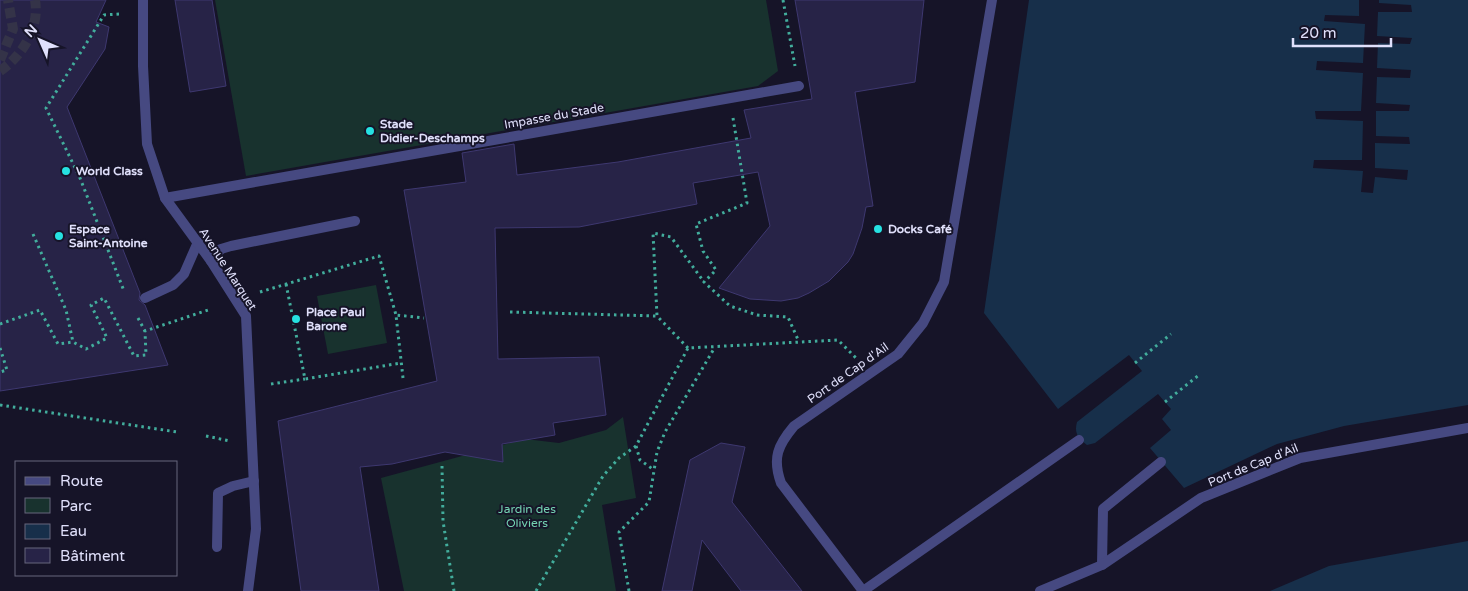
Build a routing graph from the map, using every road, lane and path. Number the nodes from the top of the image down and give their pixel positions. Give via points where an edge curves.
1 (143, 0) edge
2 (783, 0) edge
3 (992, 0) edge
4 (119, 14) dead end
5 (799, 86) joint
6 (729, 98) junction
7 (165, 198) junction
8 (355, 221) dead end
9 (33, 234) dead end
10 (198, 242) junction
11 (211, 261) junction
12 (704, 282) junction
13 (286, 284) junction
14 (260, 292) dead end
15 (125, 293) dead end
16 (145, 298) dead end
17 (211, 309) dead end
18 (510, 312) dead end
19 (396, 315) junction
20 (657, 316) junction
21 (137, 317) dead end
22 (424, 318) dead end
23 (0, 324) edge
24 (145, 331) junction
25 (1171, 334) dead end
26 (73, 342) junction
27 (799, 342) junction
28 (715, 347) junction
29 (0, 348) edge
30 (688, 348) junction
31 (860, 362) dead end
32 (401, 363) junction
33 (1135, 363) dead end
34 (0, 372) edge
35 (1199, 375) dead end
36 (403, 378) dead end
37 (305, 379) junction
38 (250, 388) junction
39 (1165, 402) dead end
40 (0, 405) edge
41 (1468, 428) edge
42 (177, 432) dead end
43 (206, 436) dead end
44 (1079, 440) dead end
45 (230, 441) dead end
46 (636, 446) junction
47 (1161, 462) dead end
48 (442, 466) dead end
49 (654, 470) junction
50 (254, 481) junction
51 (217, 548) dead end
52 (1102, 565) junction
53 (248, 591) edge
54 (454, 591) edge
55 (536, 591) edge
56 (629, 591) edge
57 (863, 591) edge
58 (1040, 591) edge

1 - 7 street, Avenue Marquet via 147,144
2 - 5 path
3 - 57 street, Port de Cap d'Ail via 944,282 923,323 898,354 794,426 783,439 777,455 776,469 781,483
4 - 15 path via 104,15 46,108 80,178
5 - 6 street, Impasse du Stade
6 - 7 street, Impasse du Stade
6 - 12 path via 747,203 696,224 703,251 716,270
7 - 10 street, Avenue Marquet
8 - 11 street via 231,246 221,249
9 - 26 path via 66,310
10 - 11 street, Avenue Marquet
10 - 16 street via 184,274 173,284
11 - 38 street, Avenue Marquet via 246,316
12 - 20 path via 671,237 653,233
12 - 27 path via 730,306 757,315 788,317
13 - 14 path
13 - 19 path via 379,256
13 - 37 path
17 - 24 path
18 - 20 path
19 - 22 path
19 - 32 path
20 - 30 path
21 - 24 path
23 - 26 path via 40,310 58,344
24 - 26 path via 146,355 134,356 104,298 91,306 107,338 86,348
25 - 33 path
27 - 28 path
27 - 31 path via 838,340
28 - 30 path
28 - 49 path via 665,432
29 - 34 path via 7,370
30 - 46 path
32 - 36 path
32 - 37 path
35 - 39 path
37 - 38 path
38 - 50 street, Avenue Marquet
40 - 42 path
41 - 52 street, Port de Cap d'Ail via 1300,458 1202,498
43 - 45 path
44 - 57 street
46 - 49 path via 640,460
46 - 55 path via 604,476
47 - 52 street via 1103,509
48 - 54 path via 442,521
49 - 56 path via 649,502 619,532
50 - 51 street via 218,492
50 - 53 street, Avenue Marquet via 256,529
52 - 58 street, Port de Cap d'Ail

